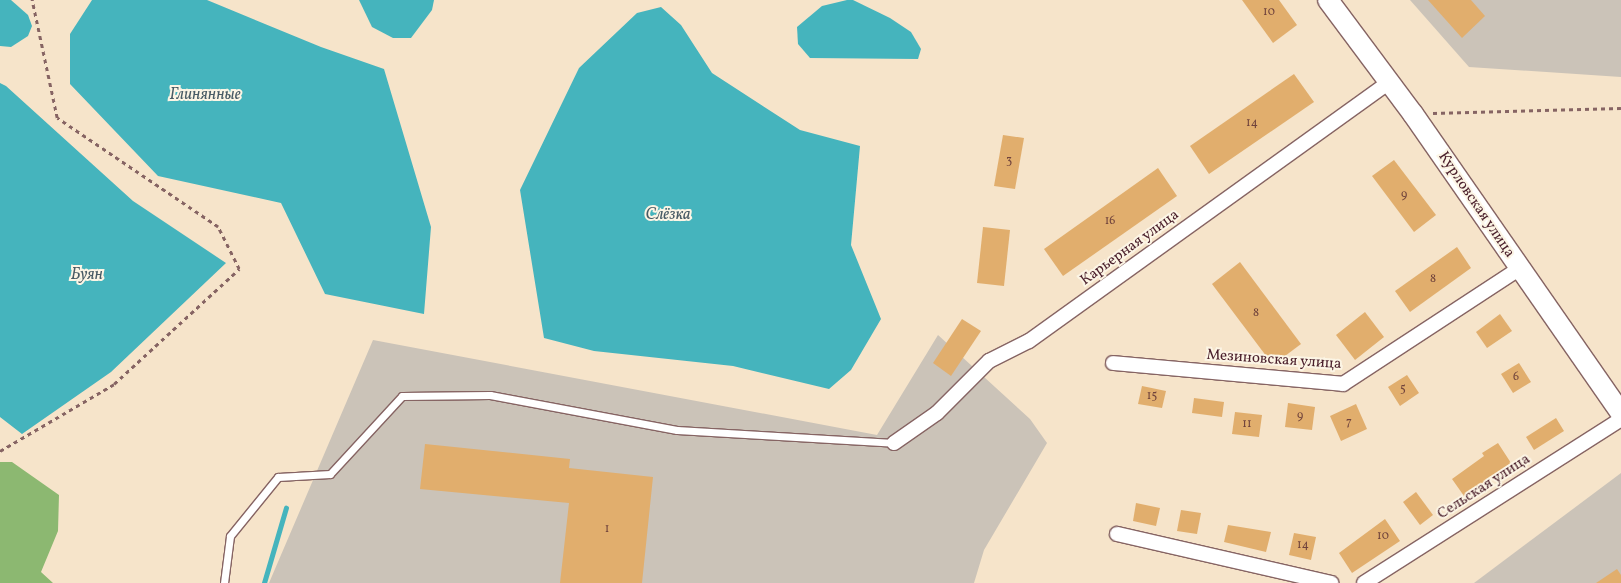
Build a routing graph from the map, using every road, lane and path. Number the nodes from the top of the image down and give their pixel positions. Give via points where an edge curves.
1 (32, 0) edge
2 (1328, 0) edge
3 (1389, 82) junction
4 (1621, 108) edge
5 (1413, 114) junction
6 (1519, 269) junction
7 (1113, 363) dead end
8 (1621, 412) edge
9 (1621, 419) edge
10 (894, 443) joint
11 (0, 451) edge
12 (1117, 534) dead end
13 (224, 583) edge
14 (1331, 583) edge
15 (1364, 583) edge

1 - 11 path via 57,118 218,227 239,270 114,384
2 - 3 main road, Курловская улица
3 - 5 main road, Курловская улица
3 - 10 street, Карьерная улица via 1029,341 989,361 937,413
4 - 5 path
5 - 6 main road, Курловская улица
6 - 7 street, Мезиновская улица via 1343,384
6 - 8 main road, Курловская улица
9 - 15 street, Сельская улица
10 - 13 lane via 677,430 490,395 402,396 330,474 278,477 230,536
12 - 14 street

